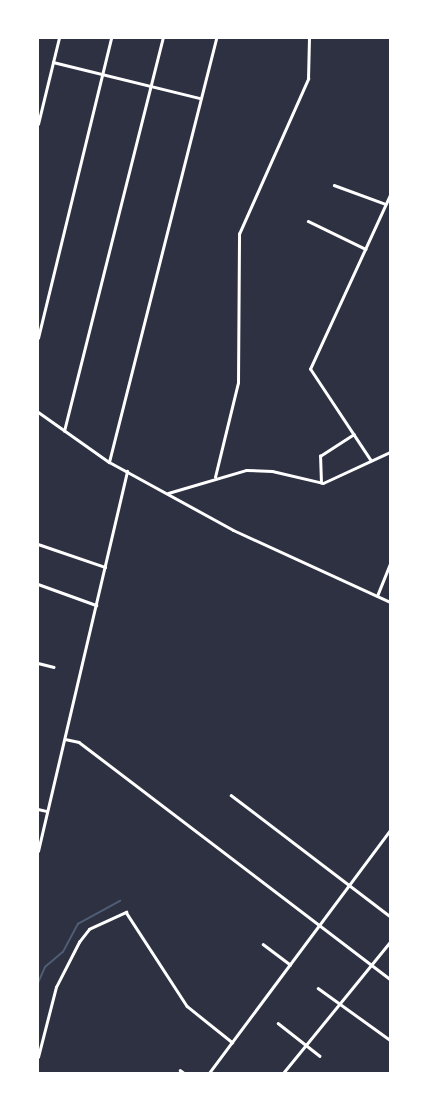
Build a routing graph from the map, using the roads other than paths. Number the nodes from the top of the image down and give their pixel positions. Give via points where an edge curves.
1 (59, 38) edge
2 (111, 38) edge
3 (162, 38) edge
4 (216, 38) edge
5 (309, 38) edge
6 (53, 62) junction
7 (102, 74) junction
8 (151, 86) junction
9 (200, 98) junction
10 (38, 124) edge
11 (334, 185) dead end
12 (390, 196) edge
13 (386, 204) junction
14 (308, 221) dead end
15 (366, 249) junction
16 (38, 338) edge
17 (38, 412) edge
18 (64, 431) junction
19 (354, 434) junction
20 (390, 452) edge
21 (371, 461) junction
22 (110, 462) junction
23 (127, 472) junction
24 (215, 477) junction
25 (321, 483) junction
26 (167, 493) junction
27 (38, 544) edge
28 (390, 564) edge
29 (105, 567) junction
30 (38, 584) edge
31 (377, 596) junction
32 (390, 602) edge
33 (96, 605) junction
34 (38, 663) edge
35 (54, 667) dead end
36 (65, 739) junction
37 (231, 795) dead end
38 (38, 809) edge
39 (48, 811) junction
40 (390, 830) edge
41 (38, 851) edge
42 (349, 885) junction
43 (390, 916) edge
44 (321, 924) junction
45 (390, 942) edge
46 (262, 944) dead end
47 (290, 964) junction
48 (372, 965) junction
49 (390, 979) edge
50 (318, 988) dead end
51 (339, 1004) junction
52 (278, 1023) dead end
53 (390, 1040) edge
54 (232, 1042) junction
55 (306, 1045) junction
56 (320, 1056) dead end
57 (38, 1057) edge
58 (180, 1070) dead end
59 (184, 1073) edge
60 (209, 1073) edge
61 (283, 1073) edge

1 - 6 street
2 - 7 street
3 - 8 street
4 - 9 street
5 - 24 street via 308,79 239,234 238,383
6 - 7 street
6 - 10 street
7 - 8 street
7 - 16 street
8 - 9 street
8 - 18 street
9 - 22 street
11 - 13 street
12 - 13 street
13 - 15 street
14 - 15 street
15 - 19 street via 310,369
17 - 18 street
18 - 22 street
19 - 21 street
19 - 25 street via 319,457
20 - 21 street
21 - 25 street
22 - 23 street
23 - 26 street
23 - 29 street
24 - 25 street via 269,470
24 - 26 street
26 - 31 street via 240,534
27 - 29 street
28 - 31 street
29 - 33 street
30 - 33 street
31 - 32 street
33 - 36 street
34 - 35 street
36 - 39 street
36 - 44 street via 79,742
37 - 42 street
38 - 39 street
39 - 41 street
40 - 42 street
42 - 43 street
42 - 44 street
44 - 47 street
44 - 48 street
45 - 48 street
46 - 47 street
47 - 54 street
48 - 49 street
48 - 51 street
50 - 51 street
51 - 53 street
51 - 55 street
52 - 55 street
54 - 57 street via 187,1006 128,913 118,914 89,929 79,942 54,990
54 - 60 street
55 - 56 street
55 - 61 street
58 - 59 street

